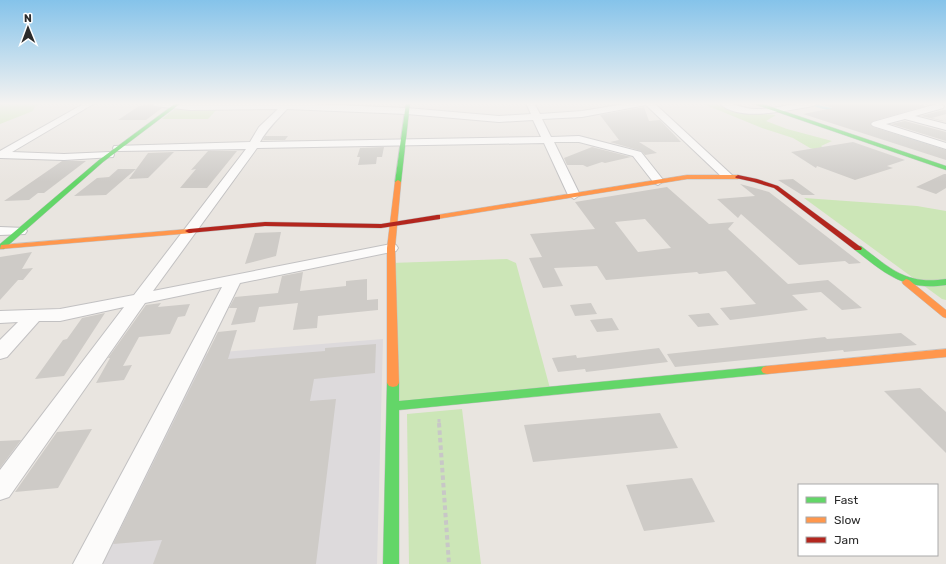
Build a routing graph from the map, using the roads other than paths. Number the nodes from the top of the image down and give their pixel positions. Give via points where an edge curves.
1 (45, 129) edge
2 (143, 129) edge
3 (262, 129) edge
4 (405, 129) edge
5 (543, 129) edge
6 (677, 129) edge
7 (833, 129) edge
8 (893, 129) edge
9 (548, 139) junction
10 (403, 142) junction
11 (254, 145) junction
12 (946, 146) edge
13 (118, 148) junction
14 (0, 155) edge
15 (109, 155) junction
16 (946, 168) edge
17 (727, 176) junction
18 (658, 181) junction
19 (574, 195) junction
20 (392, 224) junction
21 (20, 230) junction
22 (190, 230) junction
23 (0, 231) edge
24 (1, 247) edge
25 (391, 248) junction
26 (234, 280) junction
27 (905, 281) junction
28 (946, 282) edge
29 (138, 299) junction
30 (946, 315) edge
31 (34, 316) junction
32 (0, 317) edge
33 (0, 352) edge
34 (946, 353) edge
35 (393, 406) junction
36 (0, 489) edge
37 (87, 564) edge
38 (391, 564) edge

1 - 14 street
2 - 13 street
3 - 11 street
4 - 10 street
5 - 9 street
6 - 17 street
7 - 16 street
8 - 12 street
9 - 10 street
9 - 18 street via 579,139 637,154
9 - 19 street
10 - 11 street
10 - 20 street
11 - 13 street
11 - 22 street
13 - 15 street
14 - 15 street
15 - 21 street
17 - 18 street
17 - 27 street via 746,177 776,187
18 - 19 street
19 - 20 street
20 - 22 street via 264,224
20 - 25 street
21 - 23 street
21 - 24 street
22 - 24 street
22 - 29 street
25 - 26 street
25 - 35 street
26 - 29 street
26 - 37 street
27 - 28 street via 926,285
27 - 30 street
29 - 31 street via 60,314
29 - 36 street
31 - 32 street
31 - 33 street
34 - 35 street
35 - 38 street

